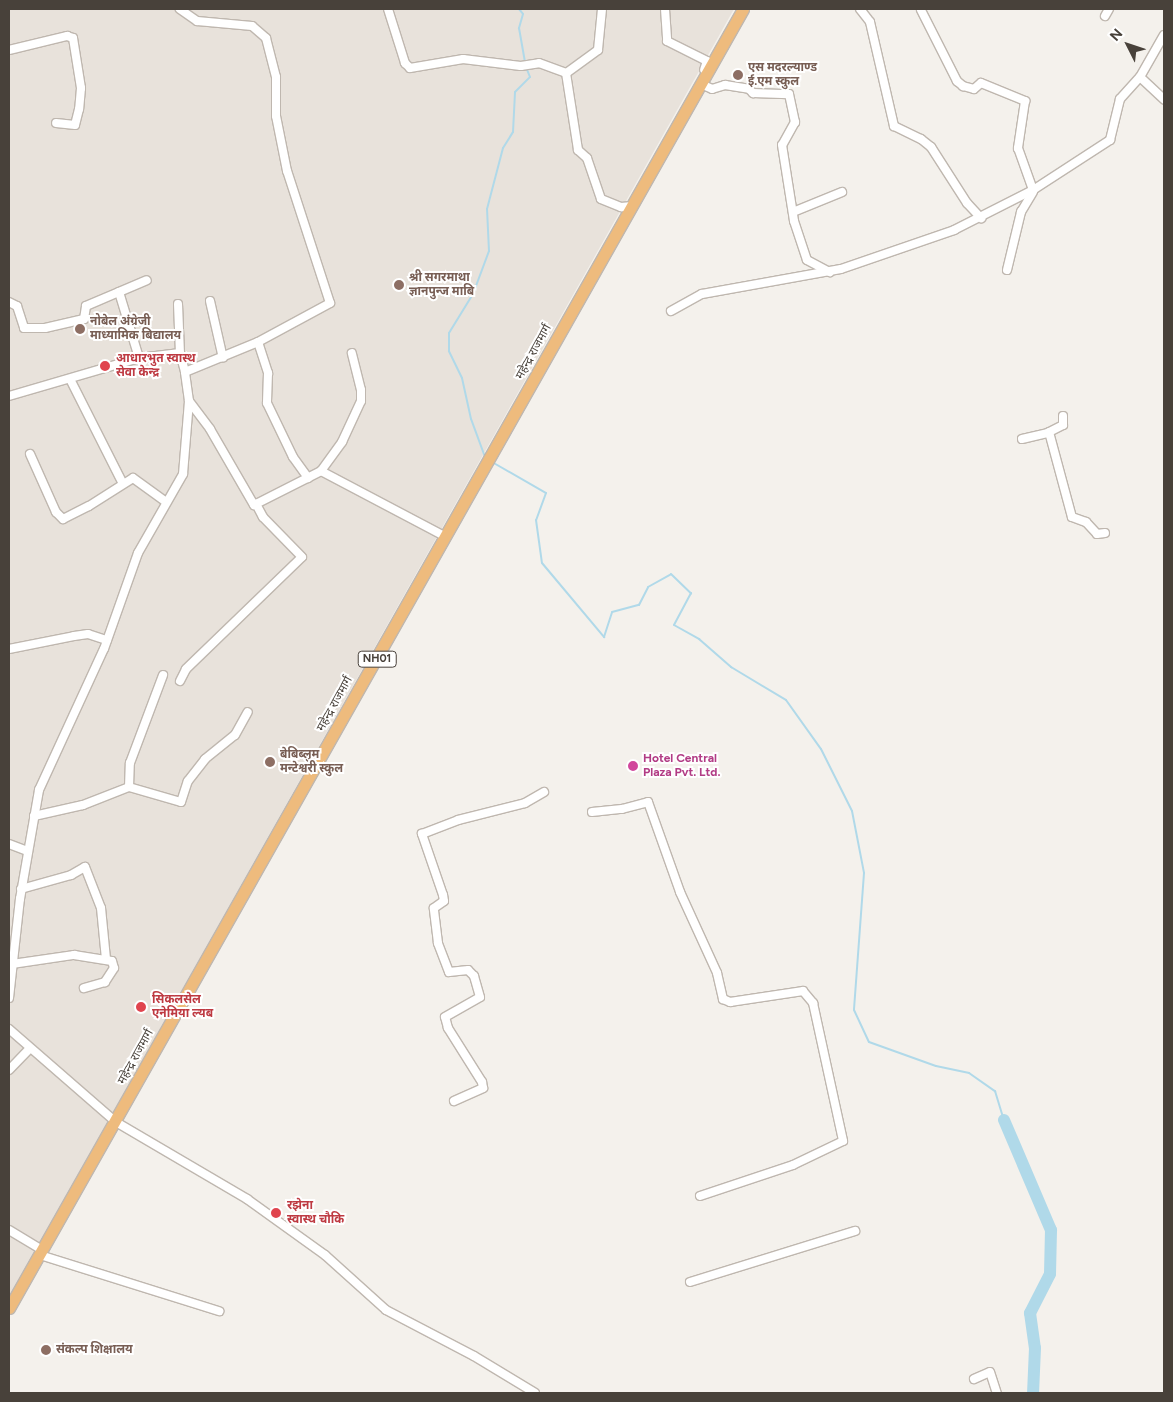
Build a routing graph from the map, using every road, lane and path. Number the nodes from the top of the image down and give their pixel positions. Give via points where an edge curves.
1 (180, 9) edge
2 (388, 9) edge
3 (602, 9) edge
4 (666, 9) edge
5 (743, 9) edge
6 (860, 9) edge
7 (1109, 9) edge
8 (921, 10) dead end
9 (1104, 16) dead end
10 (1164, 35) edge
11 (9, 50) edge
12 (566, 73) junction
13 (1140, 76) junction
14 (701, 84) junction
15 (690, 99) junction
16 (1164, 99) edge
17 (56, 123) dead end
18 (1033, 190) junction
19 (842, 192) dead end
20 (632, 206) junction
21 (793, 212) junction
22 (981, 218) junction
23 (1007, 270) dead end
24 (830, 272) junction
25 (147, 280) dead end
26 (119, 292) junction
27 (210, 301) dead end
28 (9, 302) edge
29 (178, 304) dead end
30 (671, 311) dead end
31 (258, 342) junction
32 (180, 353) junction
33 (352, 353) dead end
34 (139, 358) junction
35 (223, 358) junction
36 (185, 372) junction
37 (70, 379) junction
38 (9, 396) edge
39 (189, 401) junction
40 (1063, 416) dead end
41 (1049, 433) junction
42 (1022, 439) dead end
43 (30, 454) dead end
44 (321, 471) junction
45 (308, 478) junction
46 (122, 482) junction
47 (166, 502) junction
48 (256, 504) junction
49 (1105, 533) dead end
50 (446, 537) junction
51 (108, 640) junction
52 (9, 650) edge
53 (163, 675) dead end
54 (180, 681) dead end
55 (248, 712) dead end
56 (129, 787) junction
57 (544, 792) dead end
58 (592, 812) dead end
59 (34, 816) junction
60 (9, 844) edge
61 (27, 851) junction
62 (21, 889) junction
63 (106, 959) junction
64 (12, 964) junction
65 (84, 988) dead end
66 (9, 998) edge
67 (9, 1030) edge
68 (29, 1048) junction
69 (9, 1070) edge
70 (454, 1100) dead end
71 (116, 1122) junction
72 (700, 1196) dead end
73 (9, 1230) edge
74 (855, 1231) dead end
75 (41, 1252) junction
76 (690, 1282) dead end
77 (10, 1304) edge
78 (219, 1311) dead end
79 (974, 1378) dead end
80 (535, 1393) edge
81 (997, 1393) edge

1 - 31 street via 197,22 252,26 266,38 276,77 276,116 287,172 330,303
2 - 12 street via 405,63 410,68 463,59 521,66 538,63
3 - 12 street via 598,50
4 - 15 street via 668,41 708,61
5 - 14 highway, महेन्द्र राजमार्ग / NH01
6 - 22 street via 870,22 894,126 922,139 931,147
7 - 9 street
8 - 18 street via 957,81 974,89 981,83 1024,101 1018,148
10 - 13 street
11 - 17 street via 67,36 73,38 81,88 80,110 75,125
12 - 20 street via 578,150 587,158 602,199 621,207
13 - 16 street
13 - 18 street via 1120,99 1110,140
14 - 15 highway, महेन्द्र राजमार्ग / NH01
14 - 21 street via 712,89 725,85 749,89 753,93 789,94 795,122 782,145
15 - 20 highway, महेन्द्र राजमार्ग / NH01
18 - 22 street
18 - 23 street via 1021,212
19 - 21 street
20 - 50 highway, महेन्द्र राजमार्ग / NH01
21 - 24 street via 807,260
22 - 24 street
24 - 30 street via 702,294
25 - 26 street
26 - 28 street via 86,306 84,319 45,328 24,328 17,306
26 - 34 street
27 - 35 street
29 - 32 street
31 - 35 street
31 - 45 street via 268,373 267,403 293,457
32 - 34 street
32 - 36 street
33 - 44 street via 361,390 360,401 342,442
34 - 37 street
35 - 36 street
36 - 39 street
37 - 38 street
37 - 46 street
39 - 47 street via 183,474
39 - 48 street
40 - 41 street via 1063,424
41 - 42 street
41 - 49 street via 1072,518 1086,522 1098,534
43 - 46 street via 56,512 63,519 89,506
44 - 45 street
44 - 50 street
45 - 48 street
46 - 47 street via 137,478
47 - 51 street via 138,554
48 - 54 street via 263,517 302,557 186,668
50 - 71 highway, महेन्द्र राजमार्ग / NH01
51 - 52 street via 88,634
51 - 59 street via 39,790
53 - 56 street via 130,763
55 - 56 street via 235,735 206,759 188,781 181,802
56 - 59 street via 83,805
57 - 70 street via 525,803 458,820 422,834 444,901 434,908 438,943 449,972 468,970 474,976 480,997 444,1017 483,1088
58 - 72 street via 648,802 680,892 717,973 723,999 730,1002 803,991 813,1003 843,1141 793,1165
59 - 61 street
60 - 61 street
61 - 62 street
62 - 63 street via 71,874 85,866 101,908
62 - 64 street
63 - 64 street via 74,955
63 - 65 street via 112,961 114,968 104,982
64 - 66 street
67 - 68 street
68 - 69 street
68 - 71 street
71 - 75 highway, महेन्द्र राजमार्ग / NH01
71 - 80 street via 247,1199 325,1256 386,1310 474,1356
73 - 75 street
74 - 76 street
75 - 77 highway, महेन्द्र राजमार्ग / NH01
75 - 78 street
79 - 81 street via 990,1372

